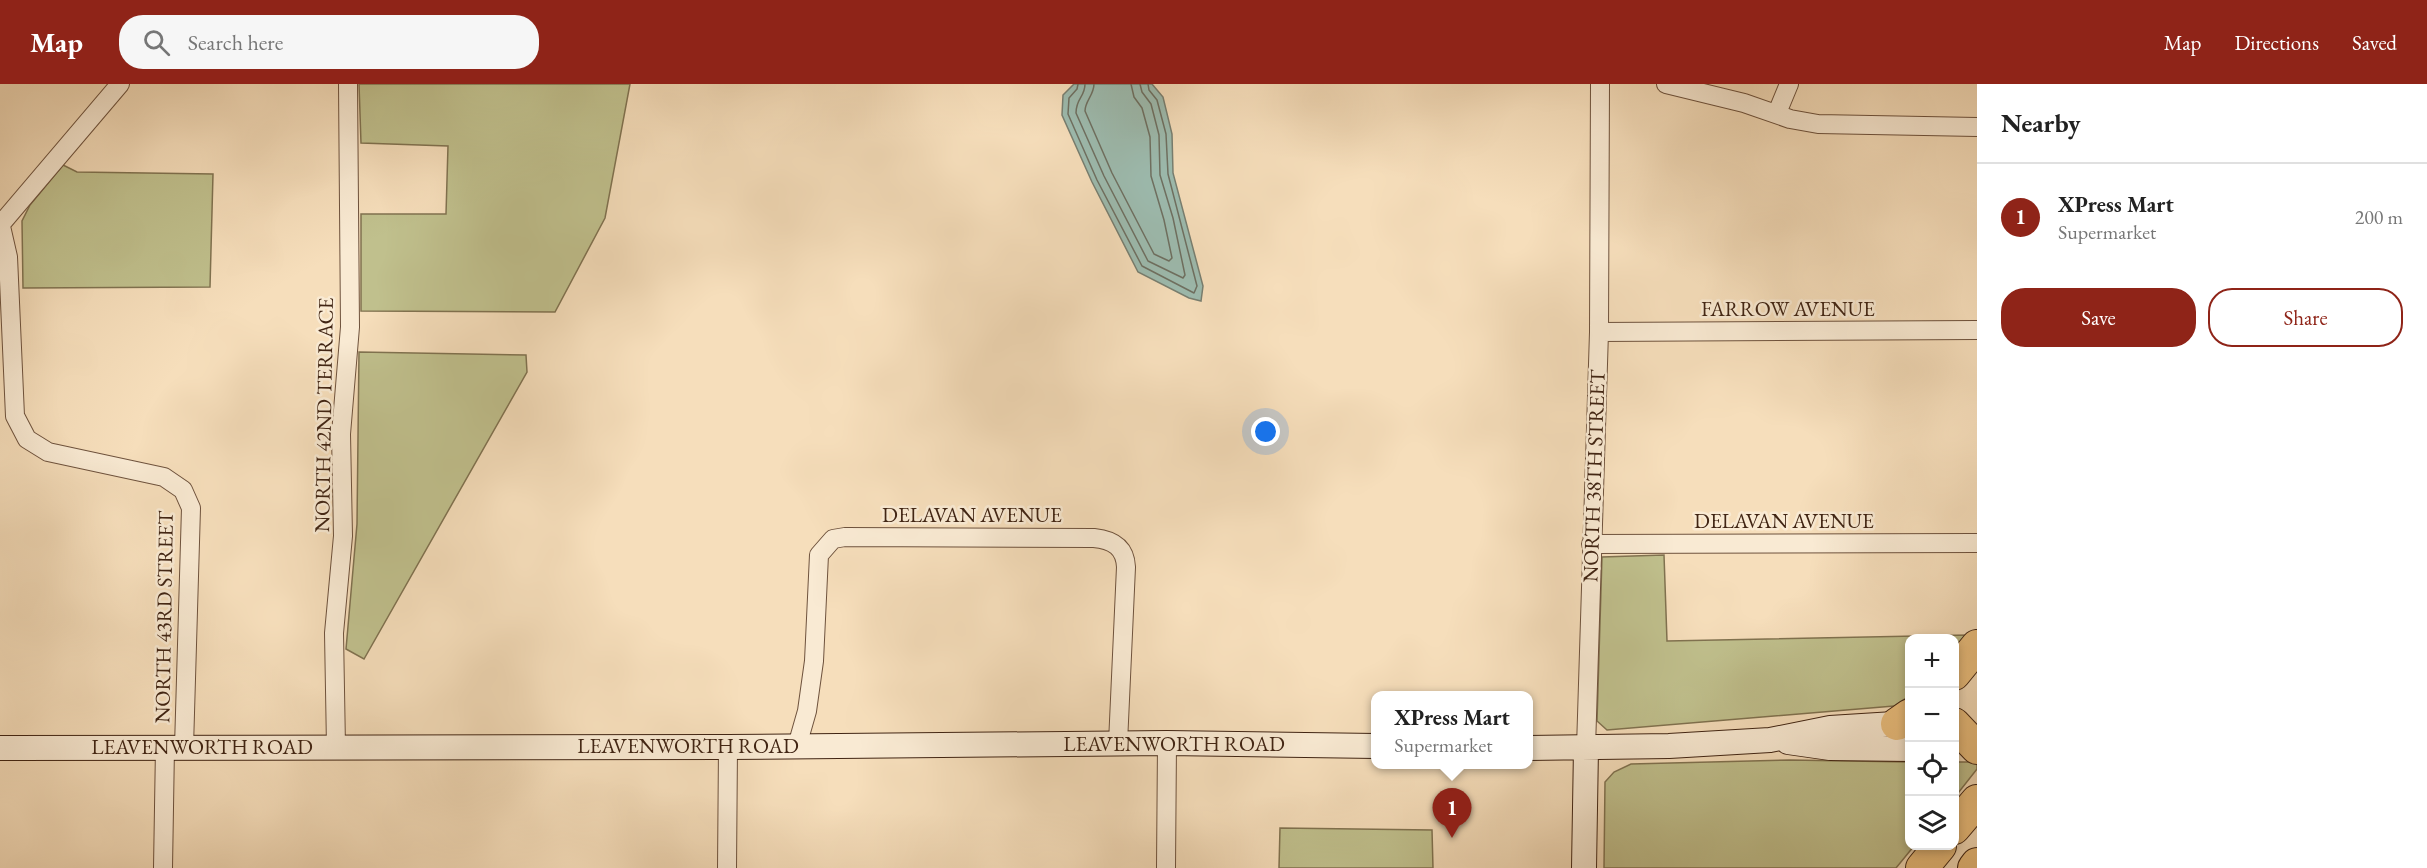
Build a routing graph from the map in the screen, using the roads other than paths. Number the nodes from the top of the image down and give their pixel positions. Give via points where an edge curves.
1 (120, 84) edge
2 (348, 84) edge
3 (1600, 84) edge
4 (1666, 84) edge
5 (1789, 84) edge
6 (1777, 113) junction
7 (1977, 127) edge
8 (1, 223) edge
9 (1977, 330) edge
10 (1599, 332) junction
11 (1977, 543) edge
12 (1591, 544) junction
13 (1977, 646) edge
14 (1959, 669) edge
15 (1977, 722) edge
16 (1959, 723) edge
17 (1905, 728) edge
18 (1959, 729) edge
19 (1118, 743) junction
20 (1167, 743) junction
21 (797, 746) junction
22 (1371, 746) edge
23 (175, 747) junction
24 (336, 747) junction
25 (728, 747) junction
26 (0, 748) edge
27 (1533, 748) edge
28 (1586, 748) junction
29 (1959, 749) edge
30 (1977, 749) edge
31 (1977, 801) edge
32 (1959, 822) edge
33 (1937, 850) edge
34 (1977, 864) edge
35 (163, 868) edge
36 (727, 868) edge
37 (1166, 868) edge
38 (1584, 868) edge
39 (1922, 868) edge
40 (1974, 868) edge

1 - 8 street
2 - 24 street, NORTH 42ND TERRACE via 350,327 341,434 344,536 334,633
3 - 10 street, NORTH 38TH STREET
4 - 6 street
5 - 6 street
6 - 7 street via 1818,124
8 - 23 street, NORTH 43RD STREET via 8,257 15,416 27,439 48,452 164,477 183,490 191,508
9 - 10 street, FARROW AVENUE
10 - 12 street, NORTH 38TH STREET
11 - 12 street, DELAVAN AVENUE
12 - 28 street, NORTH 38TH STREET
13 - 14 highway
15 - 16 main road
17 - 28 main road via 1830,728 1770,740
18 - 30 highway
19 - 20 main road, LEAVENWORTH ROAD
19 - 21 main road, LEAVENWORTH ROAD
19 - 21 street, DELAVAN AVENUE via 1126,567 1117,545 1094,538 856,537 833,538 819,555 814,661
20 - 22 main road, LEAVENWORTH ROAD
20 - 37 street
21 - 25 main road, LEAVENWORTH ROAD
23 - 24 main road, LEAVENWORTH ROAD
23 - 26 main road, LEAVENWORTH ROAD
23 - 35 street, NORTH 43RD STREET
24 - 25 main road, LEAVENWORTH ROAD
25 - 36 street
27 - 28 main road
28 - 38 main road, NORTH 38TH STREET
29 - 30 main road
31 - 32 highway
33 - 39 highway
34 - 40 highway

